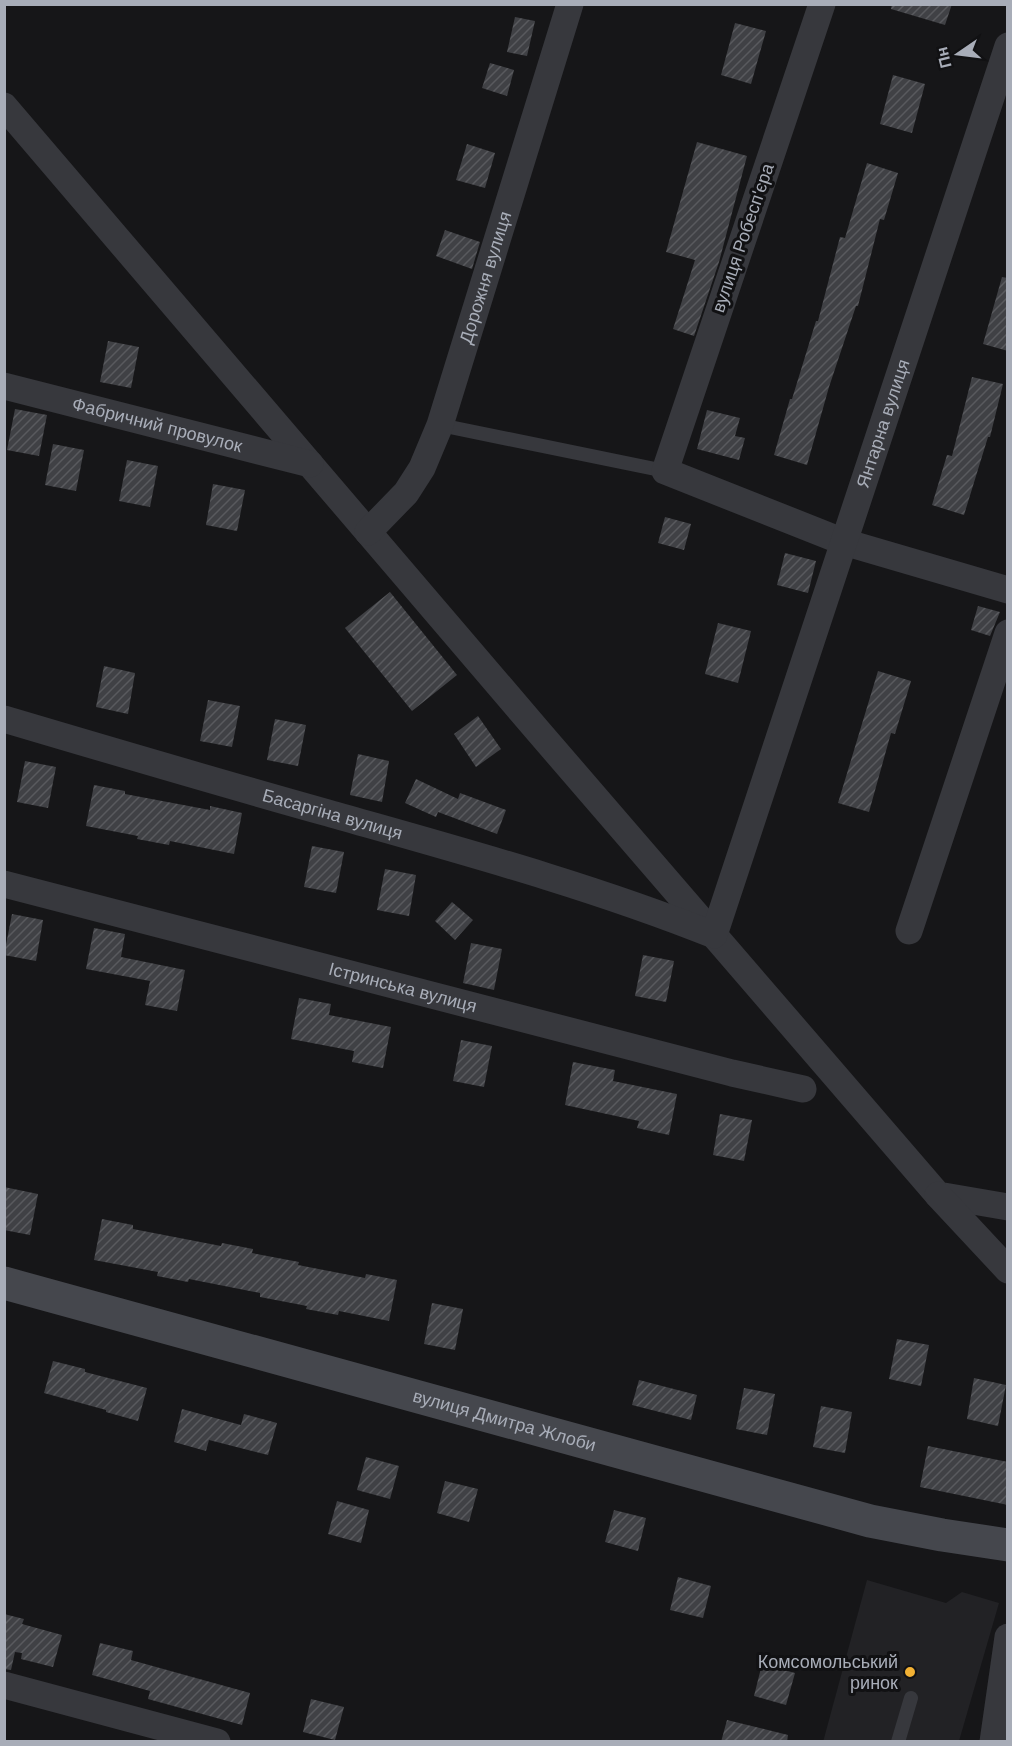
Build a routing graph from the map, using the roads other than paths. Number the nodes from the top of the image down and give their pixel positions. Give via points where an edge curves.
1 (570, 4) edge
2 (822, 4) edge
3 (1008, 46) edge
4 (4, 106) edge
5 (4, 386) edge
6 (440, 425) junction
7 (310, 464) junction
8 (665, 471) junction
9 (368, 532) junction
10 (844, 542) junction
11 (1008, 590) edge
12 (1008, 633) edge
13 (4, 719) edge
14 (4, 884) edge
15 (909, 931) dead end
16 (714, 935) junction
17 (803, 1089) dead end
18 (938, 1196) junction
19 (1008, 1207) edge
20 (1008, 1270) edge
21 (4, 1283) edge
22 (1008, 1545) edge
23 (1008, 1637) edge
24 (4, 1685) edge
25 (910, 1698) dead end
26 (217, 1742) edge
27 (898, 1742) edge
28 (993, 1742) edge

1 - 6 street, Дорожня вулиця
2 - 8 street, вулиця Робесп'єра
3 - 10 street, Янтарна вулиця
4 - 7 street
5 - 7 street, Фабричний провулок
6 - 8 lane
6 - 9 street, Дорожня вулиця via 422,468 406,493
7 - 9 street
8 - 10 street
9 - 16 street
10 - 11 street
10 - 16 street, Янтарна вулиця
12 - 15 street
13 - 16 street, Басаргіна вулиця via 469,853
14 - 17 street, Істринська вулиця
16 - 18 street
18 - 19 street
18 - 20 street
21 - 22 main road, вулиця Дмитра Жлоби via 870,1521
23 - 28 street
24 - 26 street
25 - 27 lane

